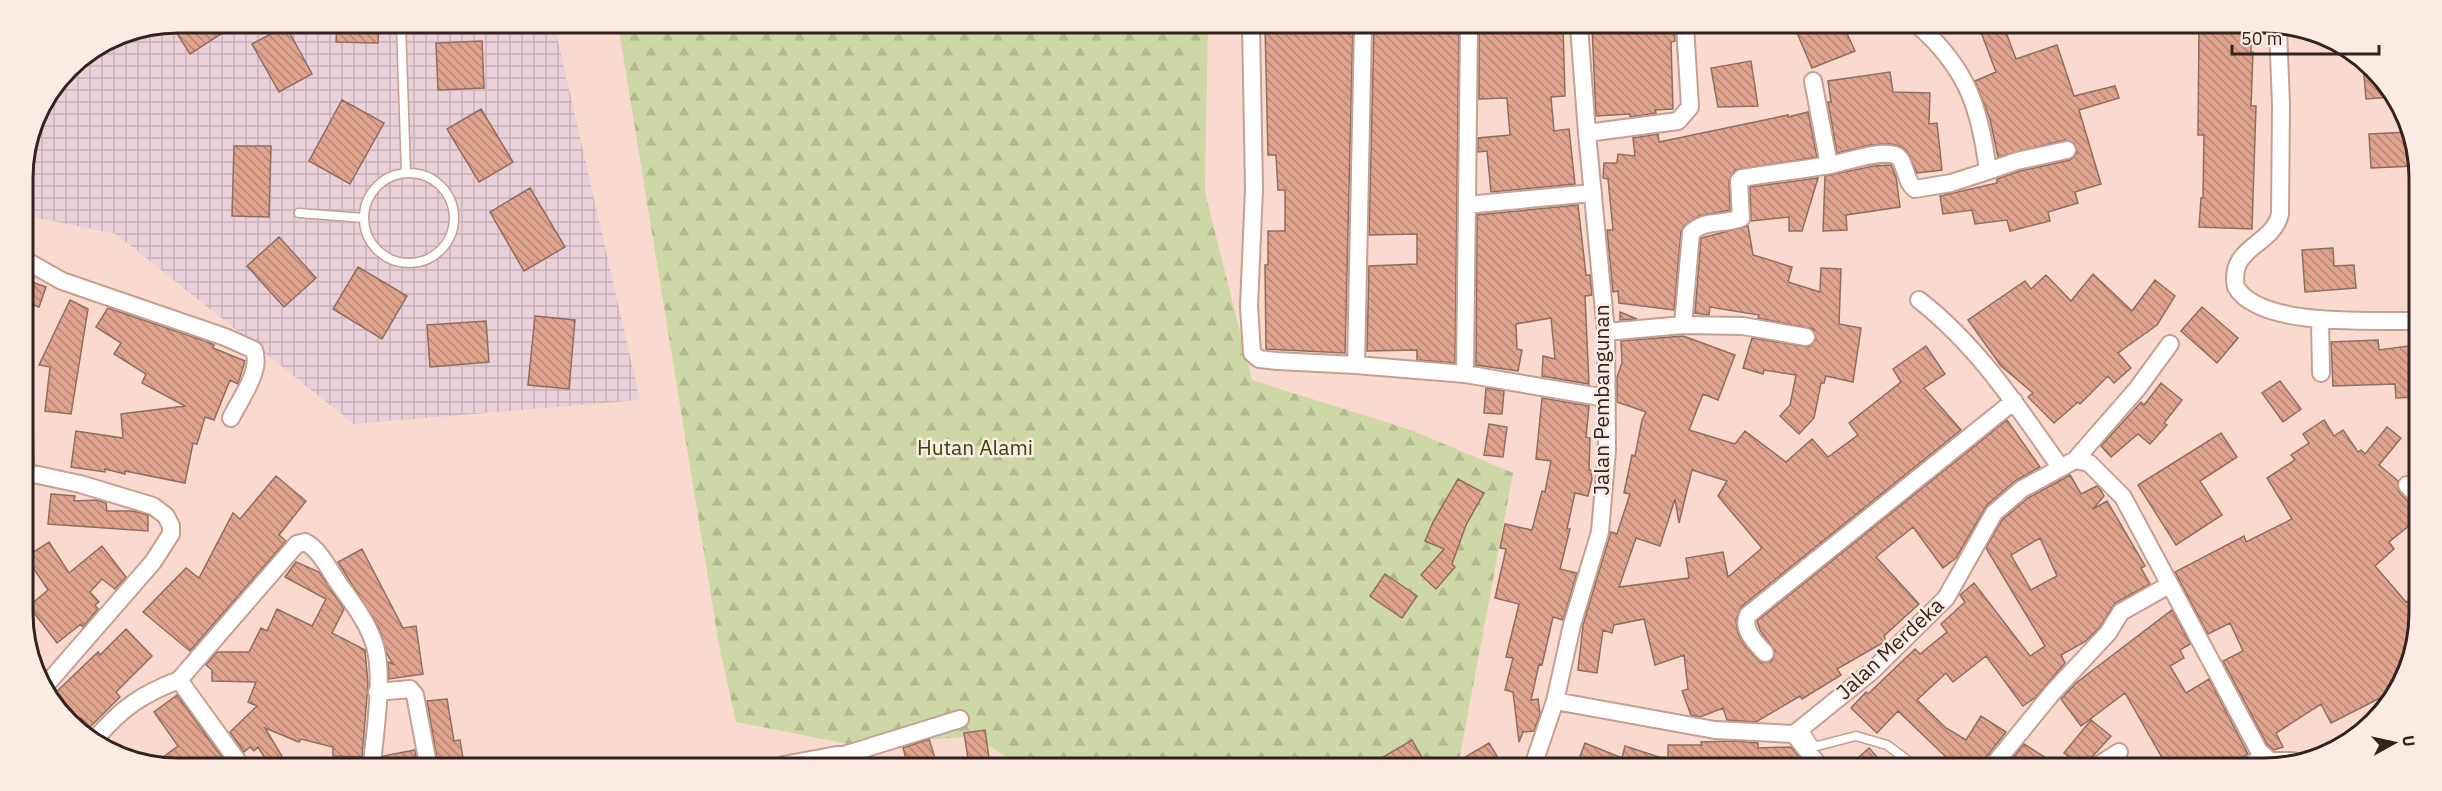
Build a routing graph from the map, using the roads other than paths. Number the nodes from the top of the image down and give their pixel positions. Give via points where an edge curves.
1 (401, 33) edge
2 (1251, 33) edge
3 (1363, 33) edge
4 (1469, 33) edge
5 (1580, 33) edge
6 (1690, 33) edge
7 (1927, 33) edge
8 (2278, 34) edge
9 (1813, 81) dead end
10 (1587, 133) junction
11 (2067, 150) dead end
12 (1829, 165) junction
13 (1988, 171) junction
14 (406, 173) junction
15 (1593, 193) junction
16 (1467, 205) junction
17 (299, 213) dead end
18 (364, 218) junction
19 (33, 265) edge
20 (1919, 300) dead end
21 (2320, 319) junction
22 (2409, 321) edge
23 (1683, 325) junction
24 (1606, 332) junction
25 (1806, 337) dead end
26 (2170, 344) dead end
27 (1356, 365) junction
28 (2321, 373) dead end
29 (1465, 374) junction
30 (1606, 398) junction
31 (2014, 401) junction
32 (231, 418) dead end
33 (2068, 464) junction
34 (33, 474) edge
35 (2169, 585) junction
36 (1764, 653) dead end
37 (179, 680) junction
38 (50, 681) edge
39 (377, 692) junction
40 (1555, 701) junction
41 (960, 719) dead end
42 (1798, 731) junction
43 (99, 735) edge
44 (2119, 752) dead end
45 (2264, 757) edge
46 (235, 758) edge
47 (372, 758) edge
48 (427, 758) edge
49 (850, 758) edge
50 (1536, 758) edge
51 (1814, 758) edge
52 (1904, 758) edge
53 (1999, 758) edge
54 (2110, 758) edge

1 - 14 lane
2 - 27 street via 1252,353 1259,359 1276,361
3 - 27 street
4 - 16 street
5 - 10 street, Jalan Pembangunan
6 - 10 street via 1690,107 1685,115 1678,121
7 - 13 street via 1961,73 1983,130
8 - 21 street via 2280,214 2272,231 2238,261 2235,282 2240,293 2257,306
9 - 12 street
10 - 15 street, Jalan Pembangunan
11 - 13 street
12 - 13 street via 1896,155 1909,185 1915,189
12 - 23 street via 1739,179 1741,218 1704,224 1691,233
14 - 18 lane via 380,184 370,195
14 - 18 lane via 422,175 447,194 453,209 453,226 438,253 408,264 392,260 369,239
15 - 16 street
15 - 24 street, Jalan Pembangunan
16 - 29 street
17 - 18 lane
19 - 32 street via 62,281 254,350 254,371
20 - 31 street via 1972,349
21 - 22 street
21 - 28 street
23 - 24 street
23 - 25 street via 1762,328
24 - 30 street, Jalan Pembangunan
26 - 33 street, Jalan Merdeka via 2137,389
27 - 29 street
29 - 30 street
30 - 40 street, Jalan Pembangunan via 1607,450 1600,532 1572,625
31 - 33 street
31 - 36 street via 1748,615 1744,621 1746,628
33 - 35 street via 2089,463 2123,497
33 - 42 street, Jalan Merdeka via 2022,489 1994,513 1946,598 1872,671
34 - 38 street via 80,483 153,506 171,526 171,534 153,562
35 - 45 street
35 - 53 street via 2121,612 2101,641
37 - 39 street via 297,544 305,542 366,622 378,661
37 - 43 street via 141,697
37 - 46 street
39 - 47 street
39 - 48 street via 403,688 415,695
40 - 42 street via 1715,730
40 - 50 street, Jalan Pembangunan
41 - 49 street
42 - 51 street
42 - 52 lane via 1817,746 1856,736 1887,745
44 - 54 street

